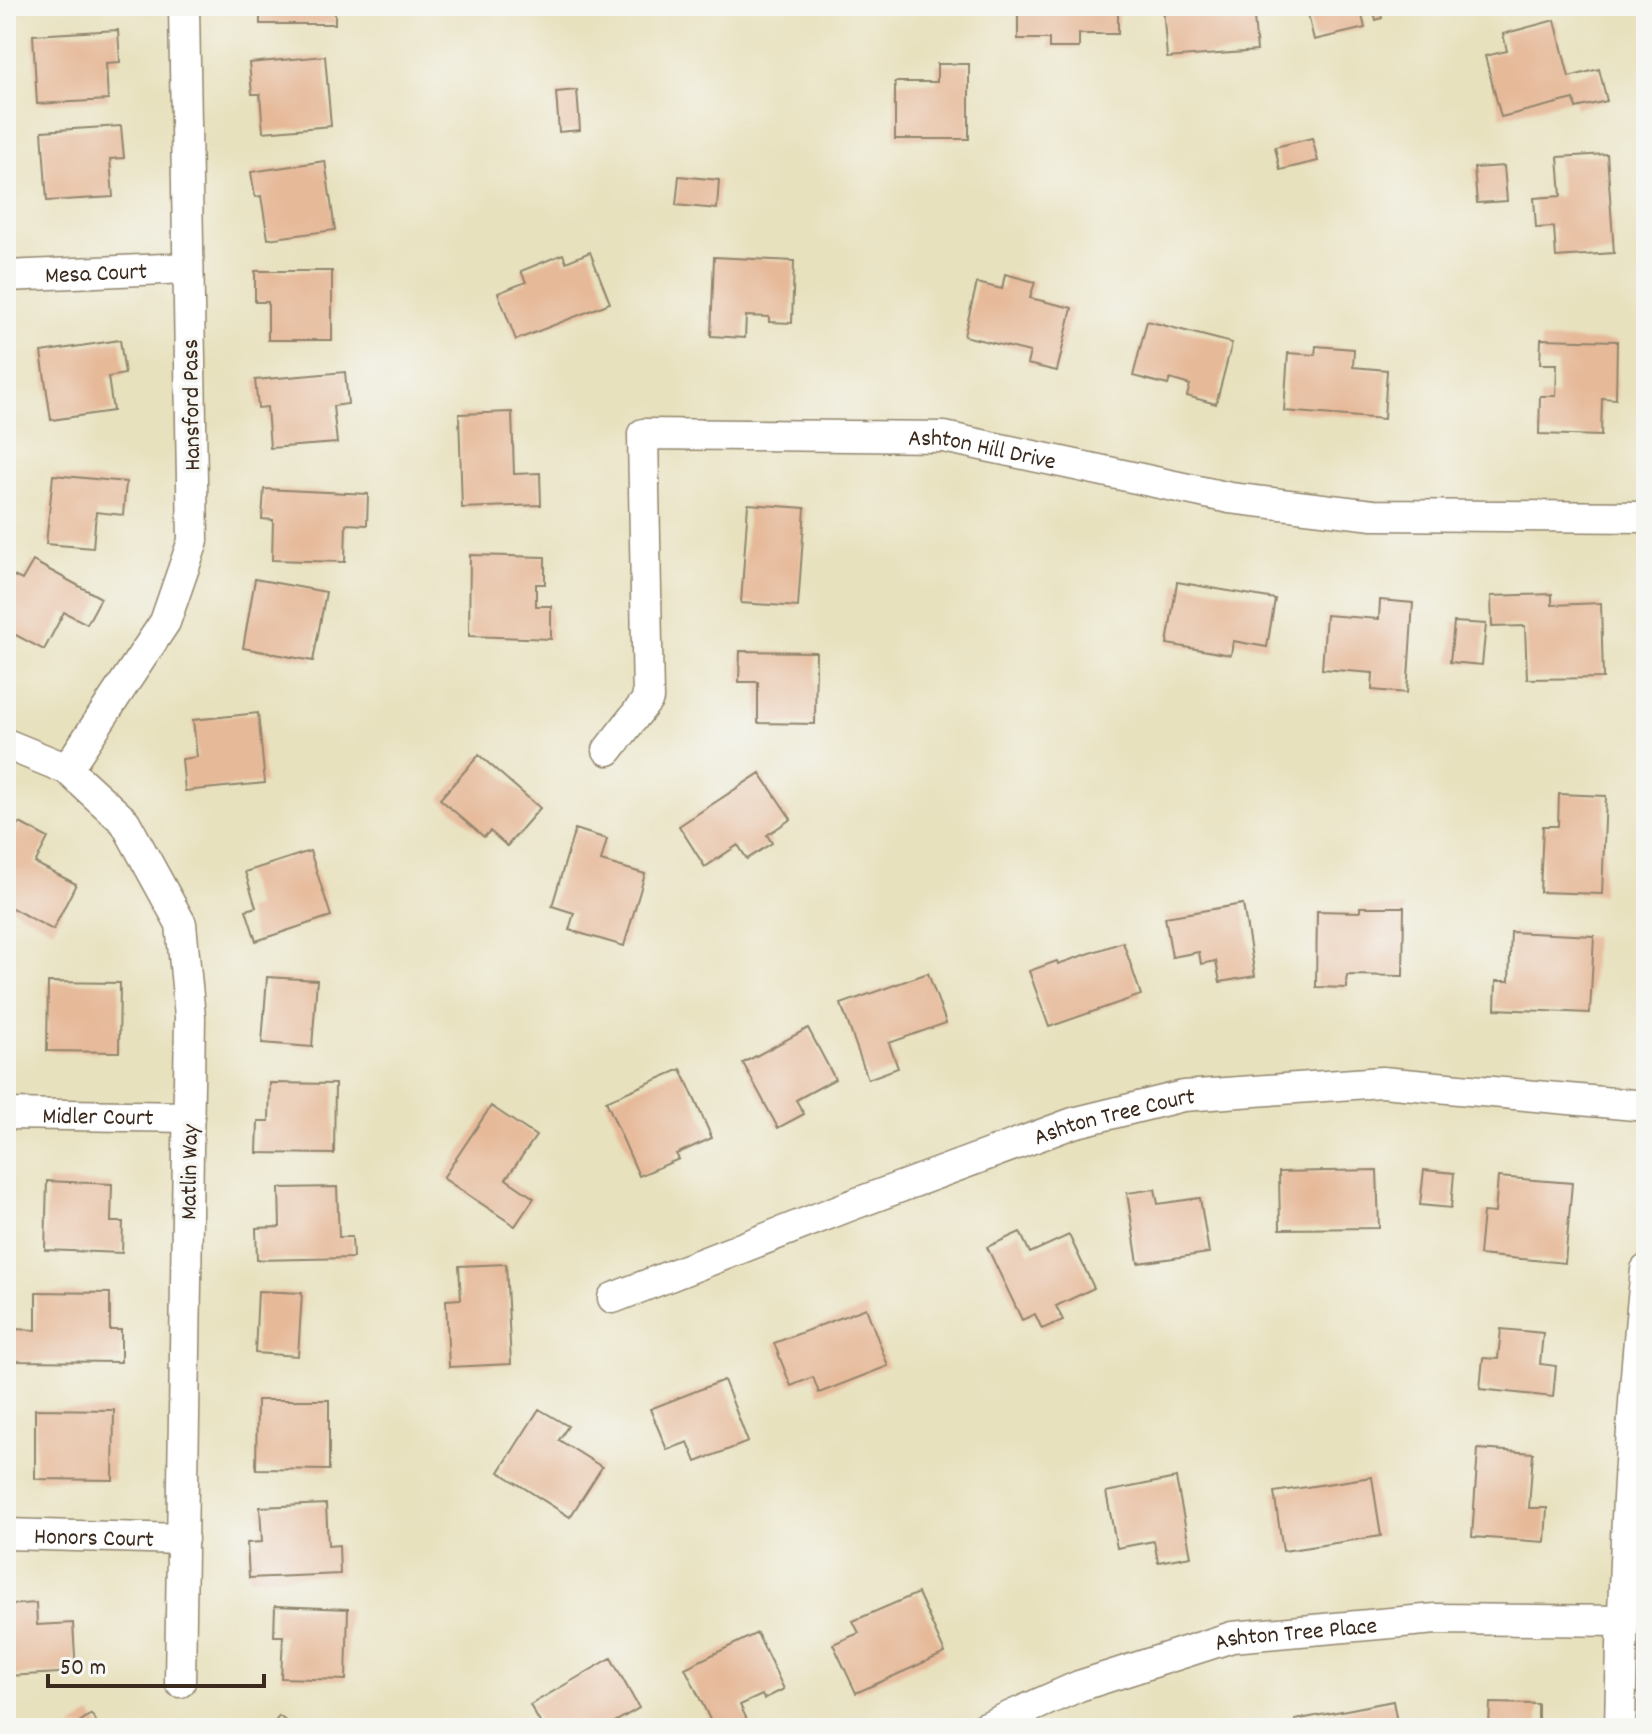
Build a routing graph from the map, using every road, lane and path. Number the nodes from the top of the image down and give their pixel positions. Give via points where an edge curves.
1 (184, 6) edge
2 (187, 268) junction
3 (6, 276) edge
4 (1646, 517) edge
5 (6, 744) edge
6 (608, 750) dead end
7 (67, 769) junction
8 (1646, 1106) edge
9 (6, 1114) edge
10 (189, 1117) junction
11 (1646, 1270) edge
12 (613, 1298) dead end
13 (1643, 1322) edge
14 (6, 1534) edge
15 (183, 1539) junction
16 (1622, 1621) junction
17 (180, 1682) dead end
18 (984, 1728) edge
19 (1620, 1728) edge

1 - 2 street, Hansford Pass
2 - 3 street, Mesa Court
2 - 7 street, Hansford Pass via 193,541 165,622
4 - 6 street, Ashton Hill Drive via 1359,514 1230,498 944,437 643,434 648,699
5 - 7 street, Matlin Way
7 - 10 street, Matlin Way via 125,822 181,924 190,1017
8 - 12 street, Ashton Tree Court via 1382,1082 1183,1096 1073,1123
9 - 10 street, Midler Court
10 - 15 street, Matlin Way
11 - 13 street
13 - 16 street
14 - 15 street, Honors Court
15 - 17 street, Matlin Way
16 - 18 street, Ashton Tree Place via 1436,1619 1232,1637 1079,1686
16 - 19 street

